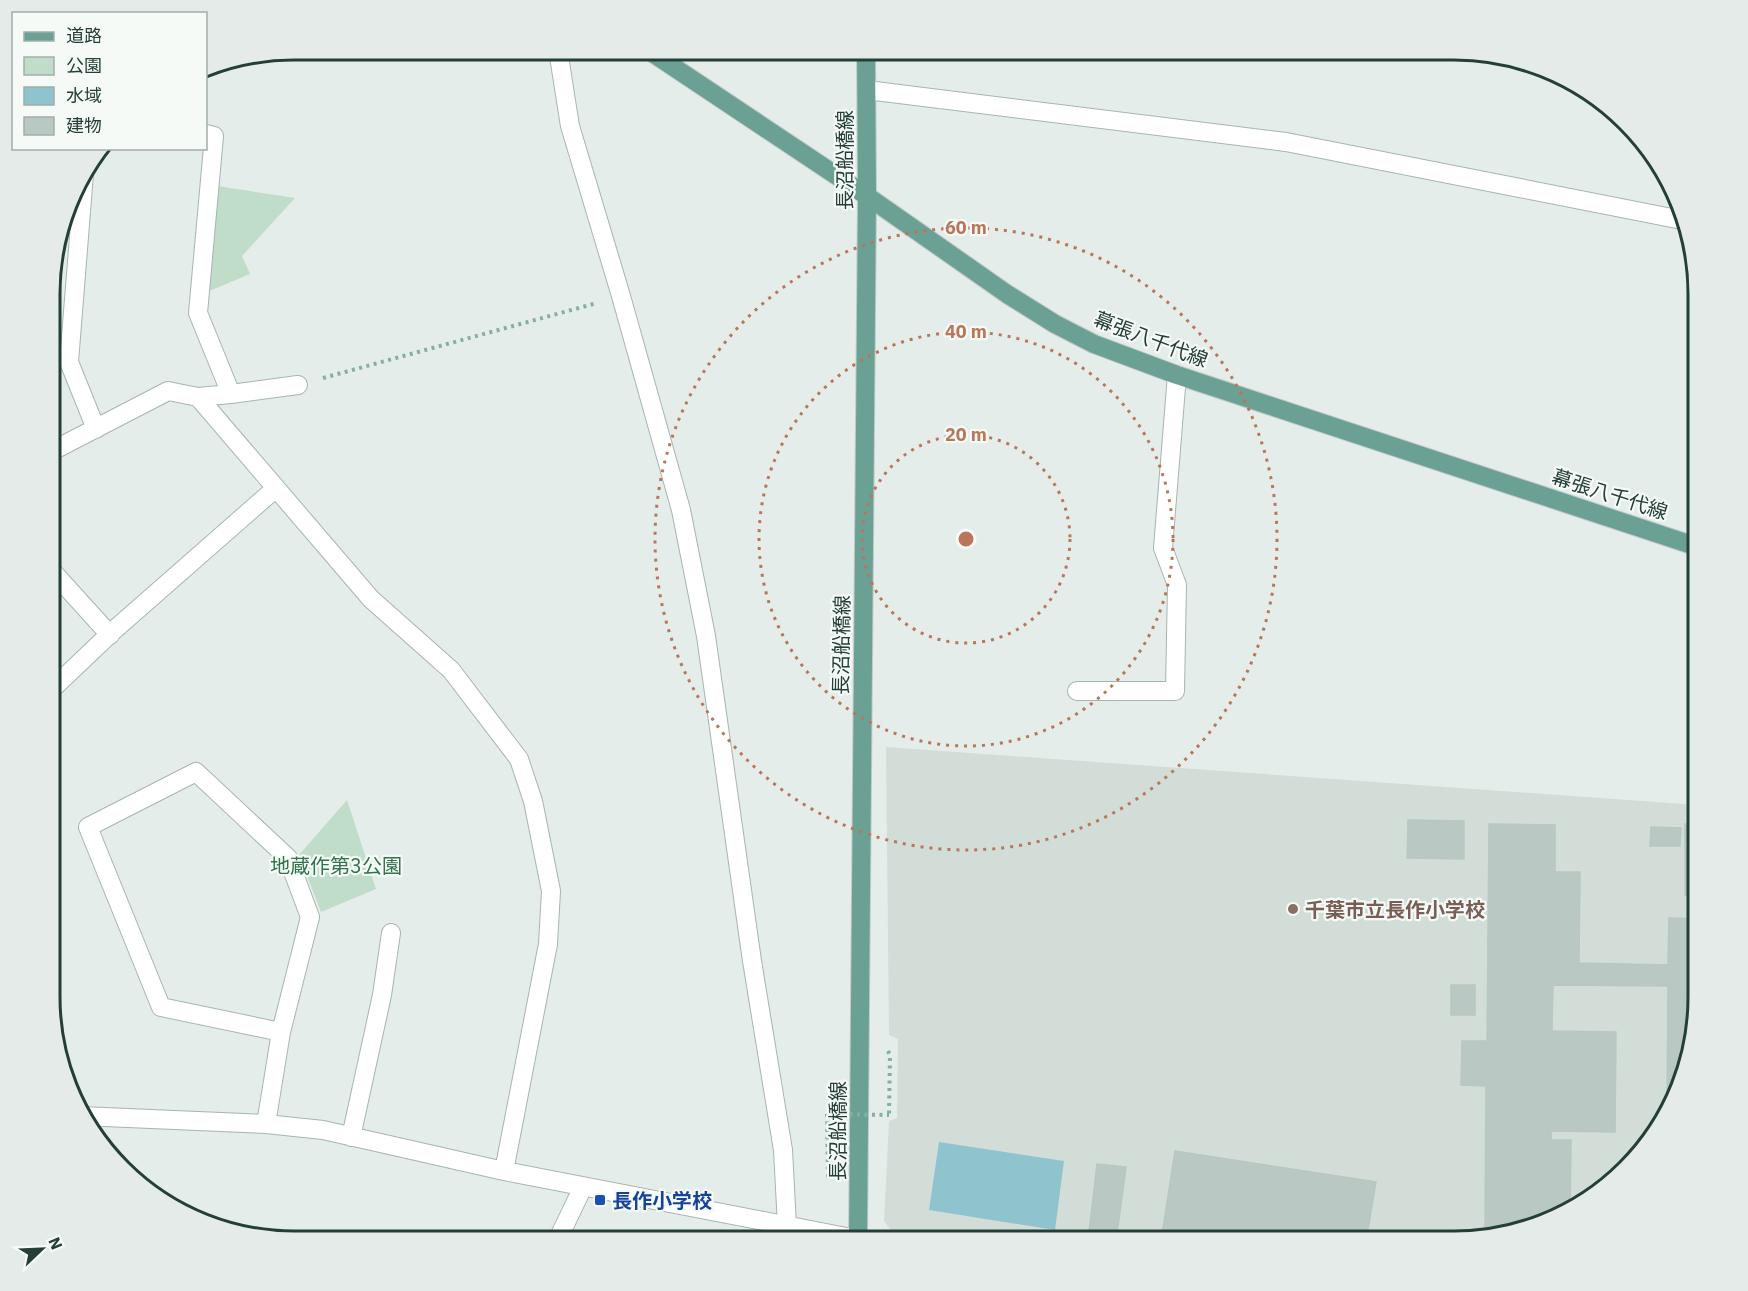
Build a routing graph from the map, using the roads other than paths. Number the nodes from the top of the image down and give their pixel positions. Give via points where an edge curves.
1 (560, 60) edge
2 (663, 60) edge
3 (867, 60) edge
4 (867, 90) junction
5 (207, 134) edge
6 (82, 195) edge
7 (867, 196) junction
8 (1675, 218) edge
9 (1177, 375) junction
10 (298, 385) road end
11 (231, 394) junction
12 (198, 397) junction
13 (96, 429) junction
14 (60, 447) edge
15 (276, 488) junction
16 (1688, 544) edge
17 (60, 580) edge
18 (110, 635) junction
19 (60, 682) edge
20 (1077, 691) dead end
21 (391, 933) dead end
22 (281, 1032) junction
23 (93, 1116) edge
24 (266, 1124) junction
25 (351, 1137) junction
26 (504, 1171) junction
27 (583, 1187) junction
28 (562, 1231) edge
29 (787, 1231) edge
30 (792, 1231) edge
31 (861, 1231) edge

1 - 30 street via 570,126 681,510 706,636
2 - 7 main road, 幕張八千代線
3 - 4 main road, 長沼船橋線
4 - 7 main road, 長沼船橋線
4 - 8 street via 1286,142
5 - 11 street via 214,136 198,313
6 - 13 street via 69,362
7 - 9 main road, 幕張八千代線 via 1055,324 1094,344
7 - 31 main road, 長沼船橋線
9 - 16 main road, 幕張八千代線
9 - 20 street via 1162,548 1177,585 1175,692
10 - 11 street
11 - 12 street
12 - 13 street via 168,391
12 - 15 street
13 - 14 street
15 - 18 street
15 - 26 street via 371,599 452,670 519,759 533,801 551,891 548,944
17 - 18 street
18 - 19 street
21 - 25 street via 382,995
22 - 22 street via 310,917 288,858 196,772 88,827 161,1007
22 - 24 street
23 - 24 street
24 - 25 street
25 - 26 street
26 - 27 street
27 - 28 street
27 - 29 street

